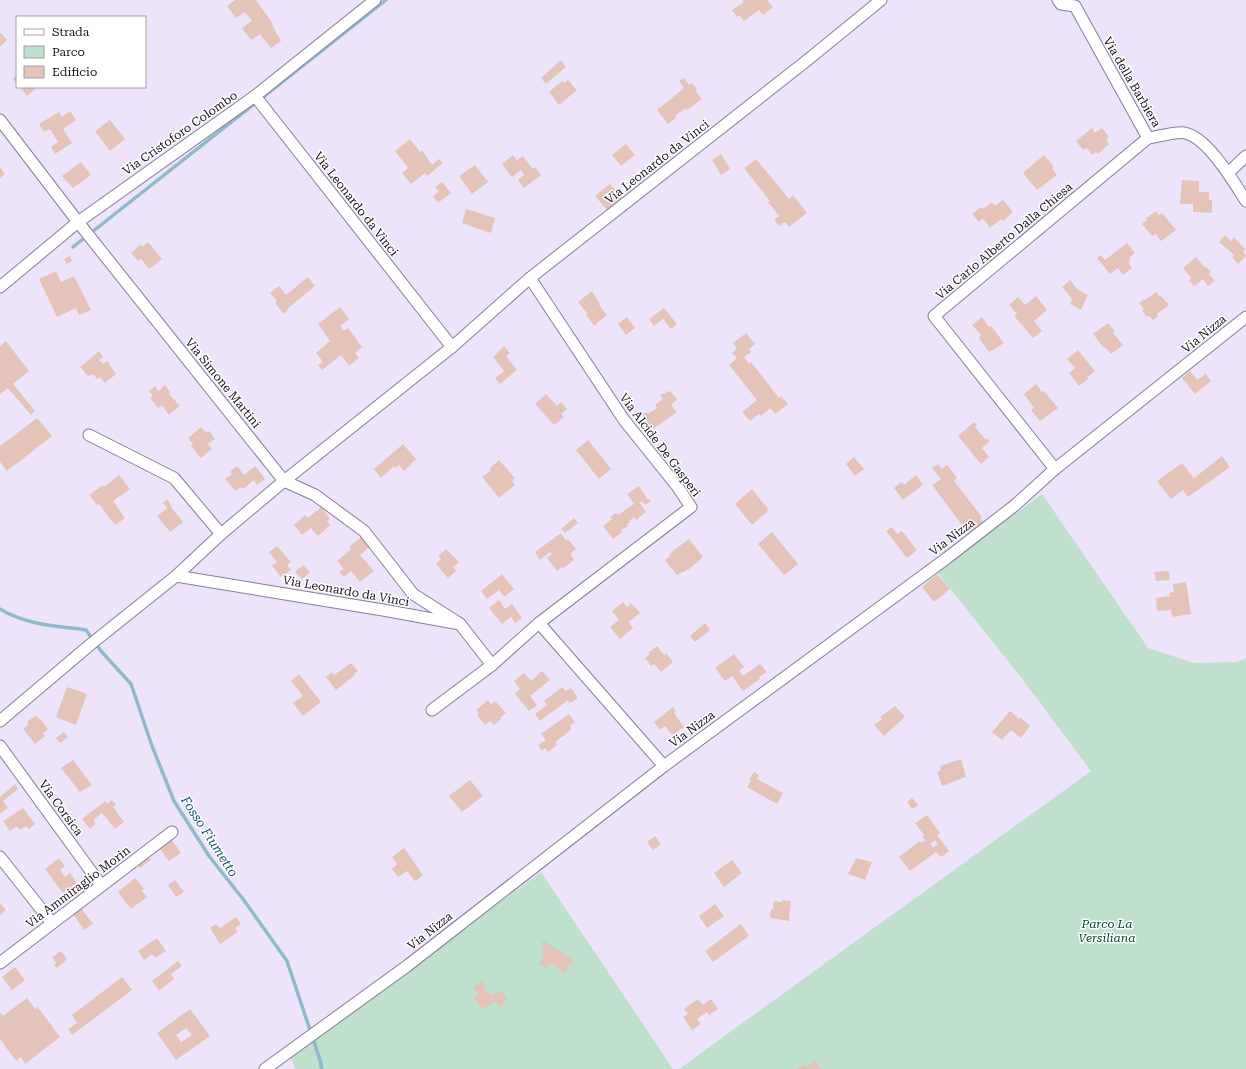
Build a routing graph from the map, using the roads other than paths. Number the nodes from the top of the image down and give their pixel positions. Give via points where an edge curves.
1 (375, 0) edge
2 (881, 0) edge
3 (1058, 0) edge
4 (258, 99) junction
5 (0, 120) edge
6 (1148, 138) junction
7 (1246, 156) edge
8 (1228, 173) junction
9 (1246, 201) edge
10 (78, 222) junction
11 (530, 278) junction
12 (0, 287) edge
13 (1246, 317) edge
14 (452, 347) junction
15 (89, 435) dead end
16 (1055, 469) junction
17 (284, 481) junction
18 (221, 534) junction
19 (176, 576) junction
20 (539, 623) junction
21 (460, 624) junction
22 (492, 665) junction
23 (432, 710) dead end
24 (0, 721) edge
25 (0, 746) edge
26 (664, 766) junction
27 (172, 832) dead end
28 (0, 857) edge
29 (101, 885) junction
30 (52, 923) junction
31 (0, 963) edge
32 (265, 1069) edge

1 - 4 street, Via Cristoforo Colombo
2 - 11 street, Via Leonardo da Vinci
3 - 6 street, Via della Barbiera via 1061,4 1075,6
4 - 10 street, Via Cristoforo Colombo
4 - 14 street, Via Leonardo da Vinci
5 - 10 street, Via Simone Martini
6 - 8 street, Via della Barbiera via 1184,133 1197,138
6 - 16 street, Via Carlo Alberto Dalla Chiesa via 934,316
7 - 8 street
8 - 9 street, Via della Barbiera
10 - 12 street, Via Cristoforo Colombo
10 - 17 street, Via Simone Martini
11 - 14 street, Via Leonardo da Vinci
11 - 20 street, Via Alcide De Gasperi via 624,420 691,506
13 - 16 street, Via Nizza
14 - 17 street, Via Leonardo da Vinci
15 - 18 street via 174,478
16 - 26 street, Via Nizza via 1014,506 953,553
17 - 18 street, Via Leonardo da Vinci
17 - 21 street, Via Simone Martini via 315,495 364,531 412,594
18 - 19 street, Via Leonardo da Vinci
19 - 21 street, Via Leonardo da Vinci
19 - 24 street, Via Leonardo da Vinci
20 - 22 street
20 - 26 street
21 - 22 street
22 - 23 street
25 - 29 street, Via Corsica
26 - 32 street, Via Nizza via 407,966
27 - 29 street, Via Ammiraglio Morin
28 - 30 street
29 - 30 street, Via Ammiraglio Morin
30 - 31 street, Via Ammiraglio Morin

